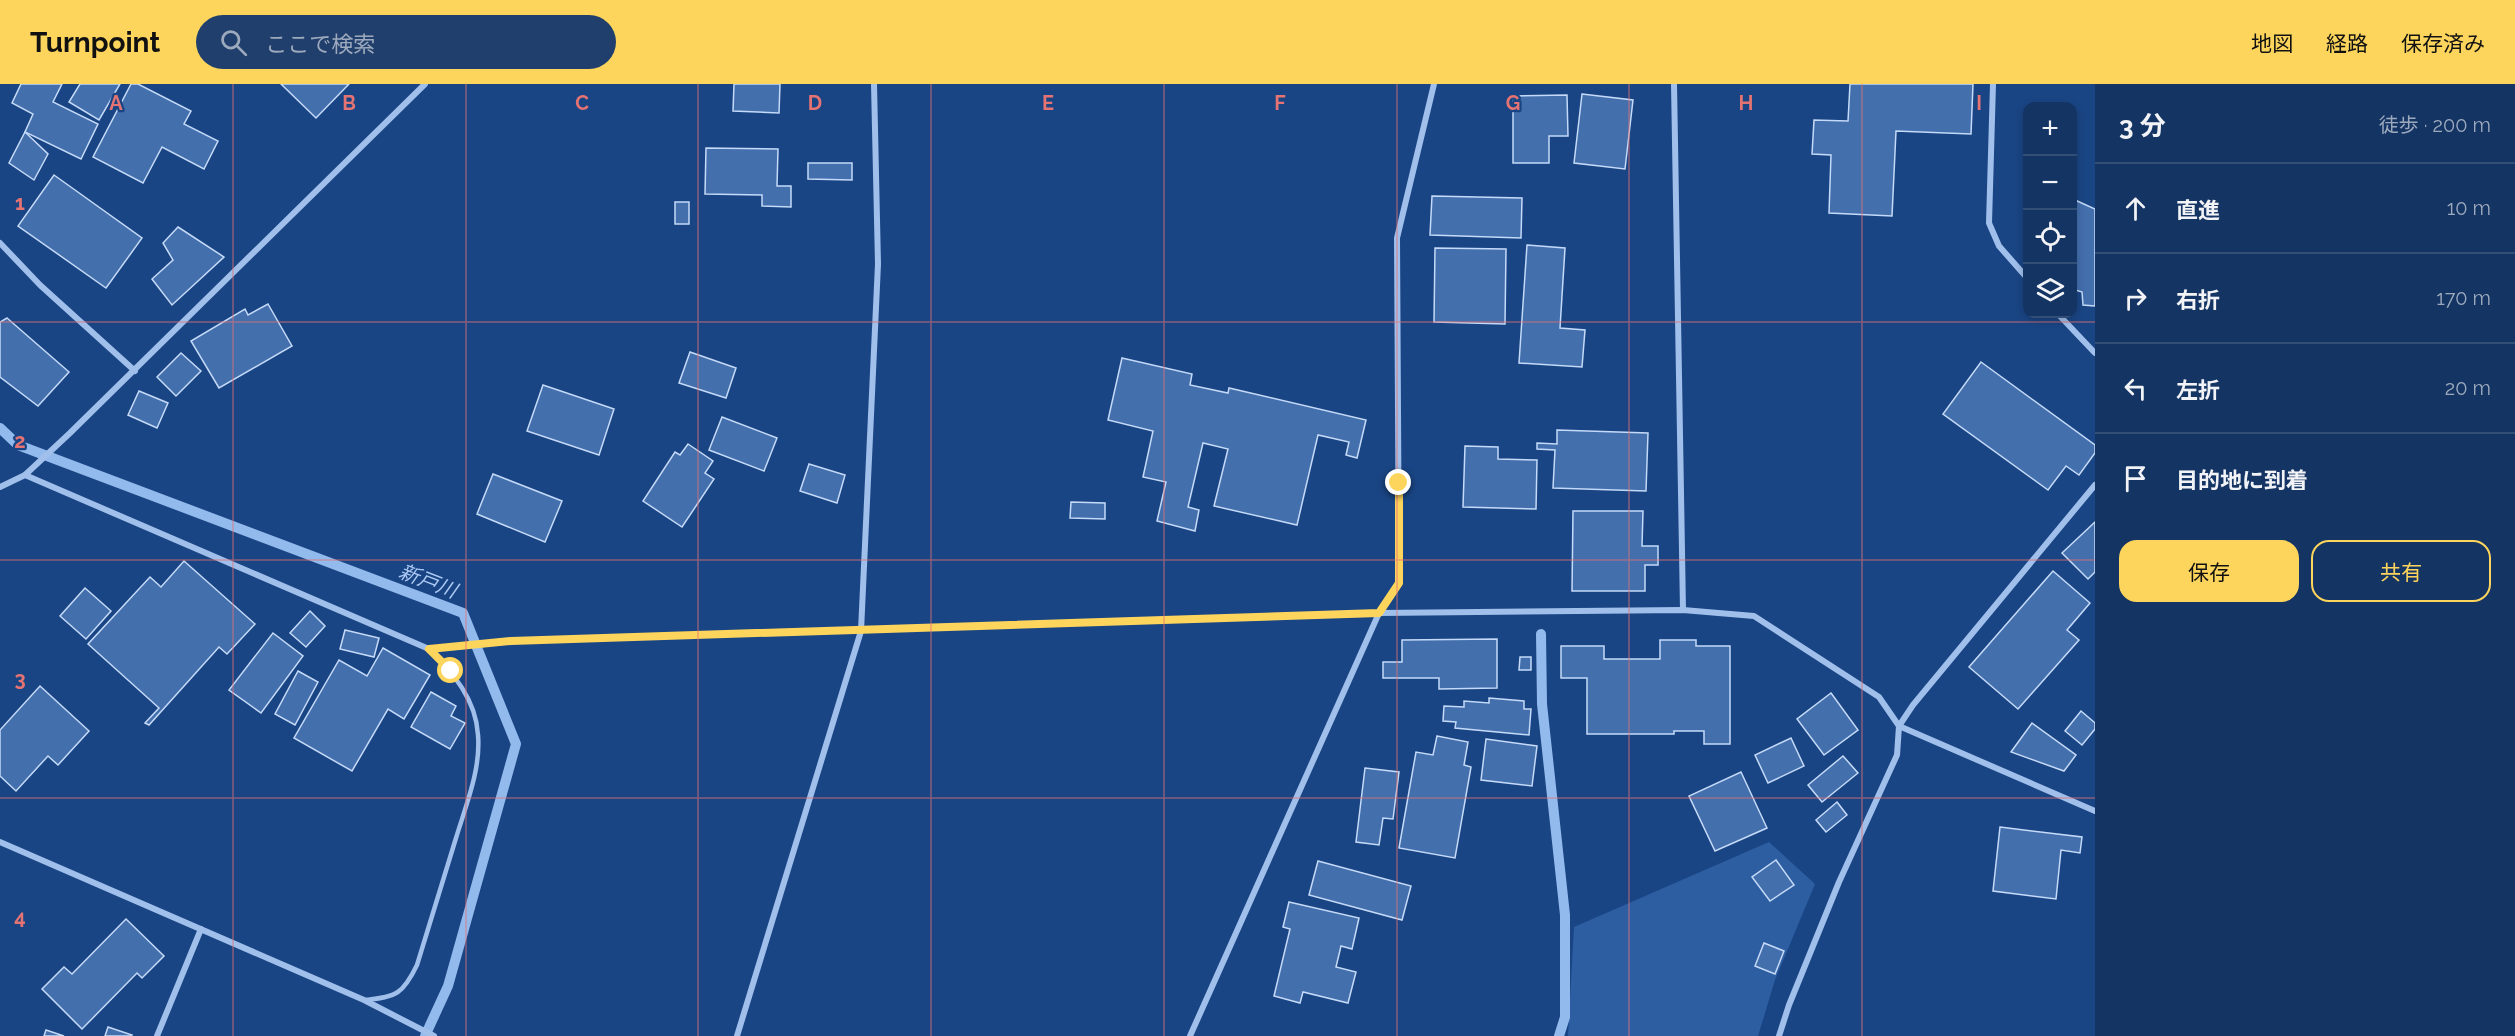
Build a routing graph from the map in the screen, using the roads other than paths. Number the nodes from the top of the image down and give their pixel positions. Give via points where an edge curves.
1 (425, 84) edge
2 (874, 84) edge
3 (1434, 84) edge
4 (1674, 84) edge
5 (1993, 84) edge
6 (0, 243) edge
7 (2023, 273) edge
8 (2062, 318) edge
9 (2095, 353) edge
10 (135, 371) junction
11 (27, 473) junction
12 (2095, 485) edge
13 (0, 487) edge
14 (1683, 610) junction
15 (1379, 613) junction
16 (861, 631) junction
17 (429, 649) junction
18 (1899, 726) junction
19 (2095, 812) edge
20 (0, 842) edge
21 (201, 929) junction
22 (364, 1000) junction
23 (157, 1036) edge
24 (434, 1036) edge
25 (737, 1036) edge
26 (1190, 1036) edge
27 (1779, 1036) edge

1 - 10 street
2 - 16 street via 878,264
3 - 15 street via 1397,238 1399,583
4 - 14 street
5 - 7 street via 1989,223 1999,246
6 - 10 street
8 - 9 street
10 - 11 street
11 - 13 street
11 - 17 street
12 - 18 street
14 - 15 street
14 - 18 street via 1754,616 1879,697
15 - 16 street
15 - 26 street
16 - 17 street via 511,641
16 - 25 street
17 - 22 lane via 464,690 478,734 477,761 470,794 409,982 392,997
18 - 19 street
18 - 27 street via 1897,755 1839,882
20 - 21 street
21 - 22 street
21 - 23 street
22 - 24 street

